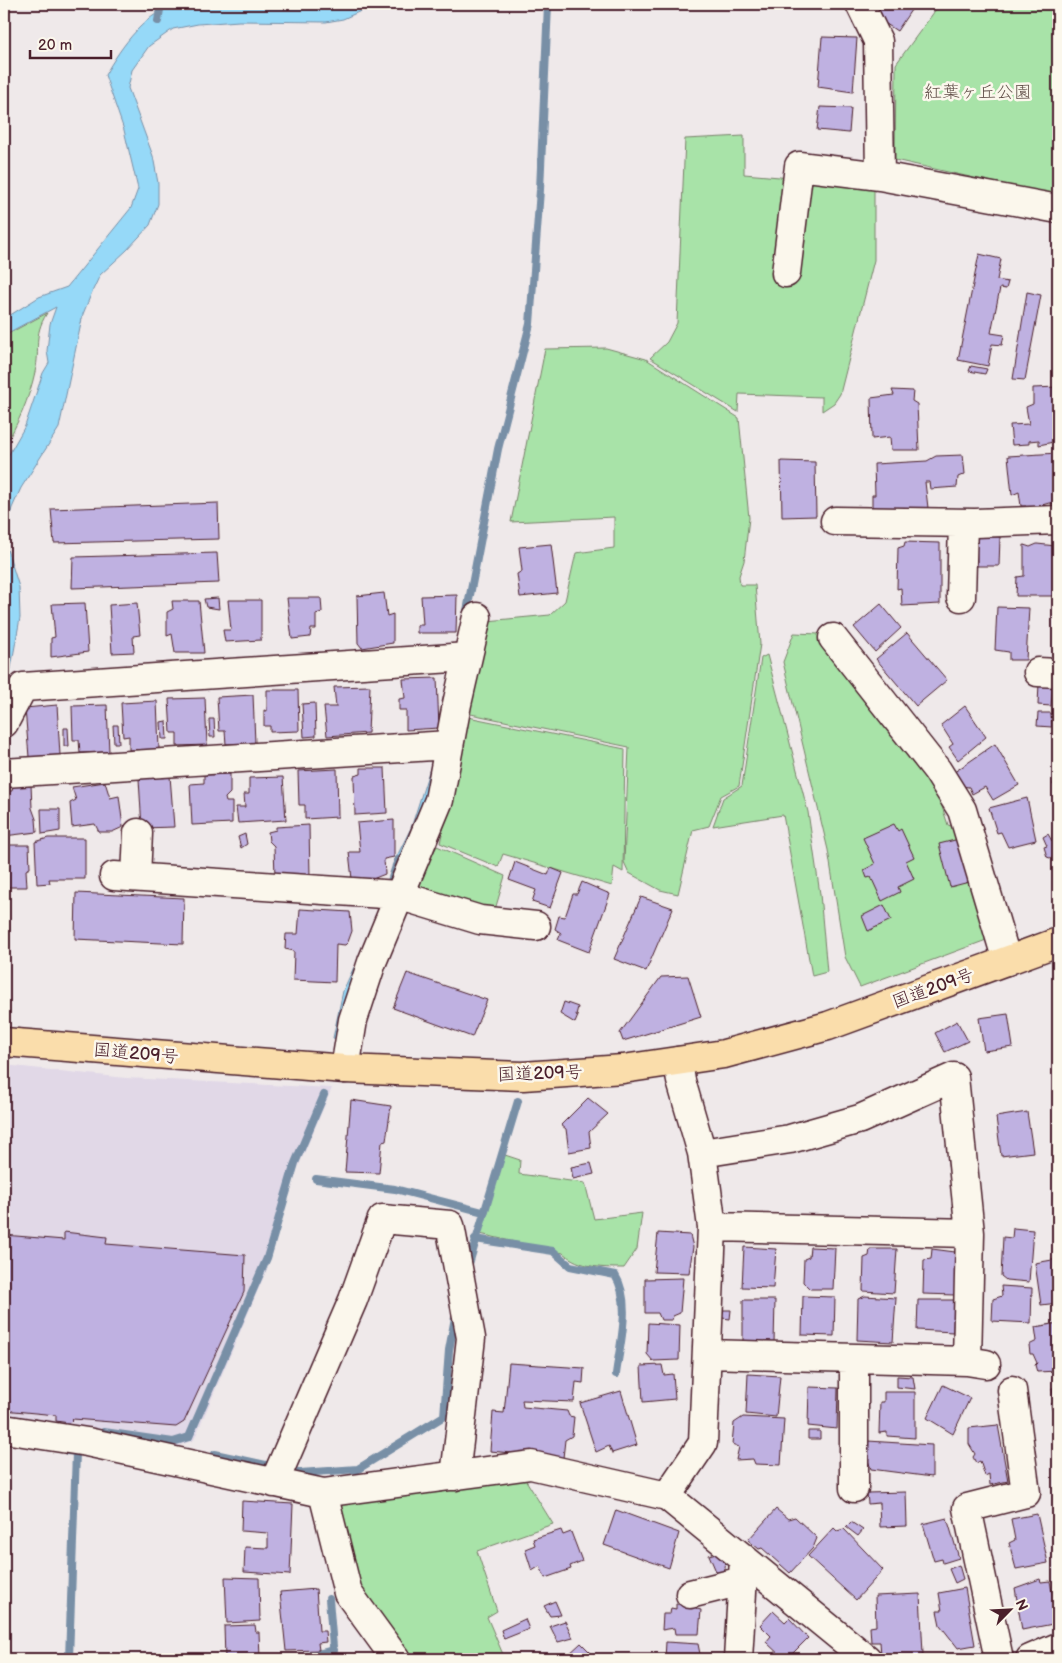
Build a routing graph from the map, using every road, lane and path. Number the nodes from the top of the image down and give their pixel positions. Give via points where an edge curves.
1 (860, 4) edge
2 (880, 176) junction
3 (1058, 209) edge
4 (786, 273) dead end
5 (1058, 520) edge
6 (835, 521) dead end
7 (963, 523) junction
8 (961, 597) dead end
9 (476, 617) dead end
10 (833, 638) dead end
11 (467, 658) junction
12 (4, 723) edge
13 (449, 745) junction
14 (4, 773) edge
15 (138, 833) dead end
16 (398, 895) junction
17 (536, 926) dead end
18 (1058, 942) edge
19 (1007, 961) junction
20 (4, 1042) edge
21 (678, 1061) junction
22 (345, 1070) junction
23 (702, 1153) junction
24 (712, 1227) junction
25 (970, 1233) junction
26 (707, 1354) junction
27 (854, 1358) junction
28 (1012, 1390) dead end
29 (4, 1429) edge
30 (455, 1476) junction
31 (274, 1482) junction
32 (854, 1488) dead end
33 (323, 1493) junction
34 (667, 1496) junction
35 (743, 1570) junction
36 (690, 1594) dead end
37 (1058, 1647) edge
38 (396, 1659) edge
39 (738, 1659) edge
40 (866, 1659) edge
41 (999, 1659) edge
42 (1030, 1659) edge

1 - 2 street via 878,41
2 - 3 street
2 - 4 street via 799,166
5 - 7 street
6 - 7 street
7 - 8 street
9 - 11 street
10 - 19 street via 937,770 962,810
11 - 12 street via 23,687
11 - 13 street
13 - 14 street
13 - 16 street via 438,800
15 - 16 street via 125,877
16 - 17 street via 480,920
16 - 22 street via 353,1020
18 - 19 highway, 国道209号
19 - 21 highway, 国道209号 via 828,1026 724,1054
20 - 22 highway, 国道209号
21 - 22 highway, 国道209号 via 623,1069 523,1076
21 - 23 street
23 - 24 street
23 - 25 street via 790,1140 860,1119 954,1077
24 - 25 street
24 - 26 street
25 - 27 street via 976,1362
26 - 27 street
26 - 34 street via 703,1443
27 - 32 street
28 - 41 street via 1026,1493 967,1508
29 - 31 street via 87,1442
30 - 31 street via 471,1338 450,1226 382,1218 353,1300
30 - 33 street
30 - 34 street via 531,1465
31 - 33 street
33 - 38 street via 348,1593
34 - 35 street
35 - 36 street
35 - 39 street
35 - 40 street
37 - 42 street

